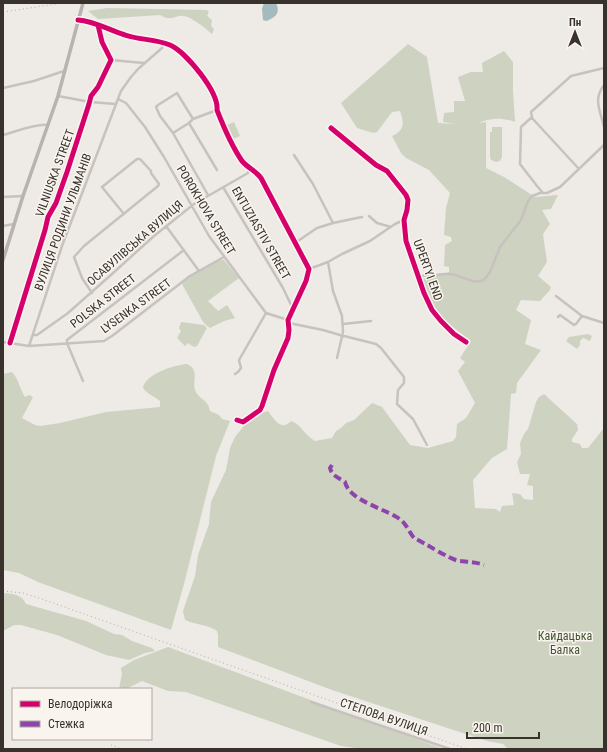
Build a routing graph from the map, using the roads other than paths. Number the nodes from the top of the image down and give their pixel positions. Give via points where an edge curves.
1 (83, 3) edge
2 (78, 20) junction
3 (98, 25) junction
4 (164, 43) junction
5 (111, 60) junction
6 (144, 63) junction
7 (604, 68) edge
8 (64, 71) junction
9 (604, 85) edge
10 (3, 88) edge
11 (58, 96) junction
12 (118, 99) junction
13 (90, 102) junction
14 (116, 104) junction
15 (216, 110) junction
16 (532, 118) junction
17 (193, 119) junction
18 (189, 123) junction
19 (48, 126) junction
20 (604, 126) edge
21 (331, 128) dead end
22 (173, 133) junction
23 (3, 135) edge
24 (604, 145) edge
25 (294, 155) dead end
26 (250, 168) junction
27 (579, 169) junction
28 (217, 170) dead end
29 (224, 187) junction
30 (544, 193) junction
31 (208, 195) junction
32 (23, 196) junction
33 (3, 197) edge
34 (192, 206) junction
35 (124, 214) junction
36 (362, 216) dead end
37 (369, 216) dead end
38 (404, 220) junction
39 (332, 223) junction
40 (14, 224) junction
41 (3, 226) edge
42 (166, 226) junction
43 (391, 227) junction
44 (295, 243) junction
45 (184, 250) junction
46 (4, 251) edge
47 (224, 257) junction
48 (3, 260) edge
49 (328, 262) junction
50 (309, 269) junction
51 (199, 271) junction
52 (418, 275) junction
53 (92, 292) junction
54 (556, 296) dead end
55 (293, 309) junction
56 (266, 313) junction
57 (582, 316) junction
58 (558, 317) dead end
59 (371, 320) dead end
60 (288, 322) junction
61 (604, 323) edge
62 (343, 324) junction
63 (33, 335) junction
64 (342, 336) junction
65 (3, 342) edge
66 (466, 342) dead end
67 (10, 343) junction
68 (67, 343) junction
69 (30, 346) junction
70 (337, 358) dead end
71 (235, 374) dead end
72 (83, 381) dead end
73 (237, 420) dead end
74 (426, 445) dead end
75 (312, 702) dead end
76 (450, 749) edge

1 - 2 street
2 - 3 street via 90,20
2 - 8 street
3 - 4 street via 127,36
3 - 5 street via 102,42
4 - 6 street, ВУЛИЦЯ РОДИНИ УЛЬМАНІВ via 162,48
4 - 15 street via 176,48 194,64 215,99
5 - 6 street
5 - 13 street, VILNIUSKA STREET
6 - 12 street, ВУЛИЦЯ РОДИНИ УЛЬМАНІВ via 131,77
7 - 16 street via 571,76 531,112
8 - 10 street
8 - 11 street
9 - 20 street via 598,98
11 - 13 street
11 - 19 street
12 - 14 street, ВУЛИЦЯ РОДИНИ УЛЬМАНІВ
12 - 34 street, POROKHOVA STREET via 126,103 145,128
13 - 14 street
13 - 67 street, VILNIUSKA STREET via 56,203 48,217
14 - 63 street, ВУЛИЦЯ РОДИНИ УЛЬМАНІВ via 62,246
15 - 17 street
15 - 26 street via 231,144
16 - 27 street
16 - 30 street via 521,127 520,164
17 - 18 street
17 - 22 street via 177,93 158,105 156,110
18 - 22 street
18 - 28 street
19 - 23 street via 43,124
19 - 32 street
21 - 38 street, UPERTYI END via 360,153 387,171 408,200
22 - 31 street
24 - 27 street
25 - 39 street via 313,184
26 - 29 street, ОСАВУЛІВСЬКА ВУЛИЦЯ via 248,173
26 - 44 street via 261,178
27 - 30 street via 560,187
29 - 31 street, ОСАВУЛІВСЬКА ВУЛИЦЯ
29 - 55 street, ENTUZIASTIV STREET
30 - 52 street via 532,196 528,201 521,220 500,247 484,280 476,282 450,274 424,277
31 - 34 street, ОСАВУЛІВСЬКА ВУЛИЦЯ
32 - 33 street
32 - 40 street
34 - 42 street, ОСАВУЛІВСЬКА ВУЛИЦЯ
34 - 47 street, POROKHOVA STREET
35 - 35 street via 159,184 140,159 102,187
35 - 53 street via 74,257 82,278
36 - 39 street
37 - 43 street via 377,223
38 - 43 street
38 - 52 street, UPERTYI END via 406,241
39 - 44 street via 317,228
40 - 41 street
40 - 46 street
42 - 45 street
42 - 53 street, ОСАВУЛІВСЬКА ВУЛИЦЯ
43 - 49 street via 370,241
44 - 50 street
45 - 51 street
45 - 68 street, POLSKA STREET
46 - 48 street
47 - 51 street, LYSENKA STREET
47 - 56 street, POROKHOVA STREET
49 - 50 street
49 - 62 street
50 - 55 street
51 - 68 street, LYSENKA STREET via 104,341
52 - 66 street, UPERTYI END via 432,310 452,333
53 - 63 street, ОСАВУЛІВСЬКА ВУЛИЦЯ via 37,335
54 - 57 street
55 - 60 street
56 - 60 street
56 - 71 street via 238,360 241,368
57 - 58 street via 576,324 560,315
57 - 61 street
59 - 62 street
60 - 64 street
60 - 73 street via 288,338 260,410 242,422
62 - 64 street
63 - 69 street, ВУЛИЦЯ РОДИНИ УЛЬМАНІВ
64 - 70 street
64 - 74 street via 376,344 400,371 405,380 398,390 397,404 413,419
65 - 67 street, LYSENKA STREET
67 - 69 street, LYSENKA STREET
68 - 69 street, LYSENKA STREET
68 - 72 street, POLSKA STREET
75 - 76 street, СТЕПОВА ВУЛИЦЯ

